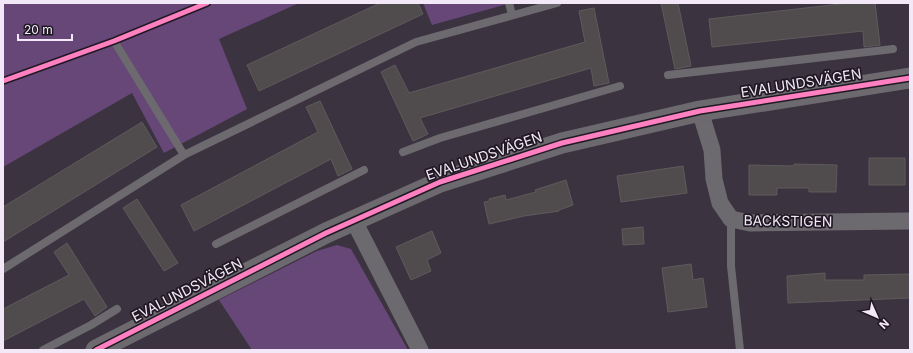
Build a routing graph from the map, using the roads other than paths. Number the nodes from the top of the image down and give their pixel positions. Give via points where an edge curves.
1 (509, 3) edge
2 (557, 3) edge
3 (512, 15) junction
4 (114, 40) dead end
5 (893, 49) dead end
6 (668, 75) dead end
7 (910, 78) edge
8 (620, 86) dead end
9 (700, 112) junction
10 (403, 152) dead end
11 (184, 155) junction
12 (364, 170) dead end
13 (731, 219) junction
14 (354, 221) junction
15 (910, 221) edge
16 (216, 244) dead end
17 (3, 269) edge
18 (117, 309) dead end
19 (43, 350) edge
20 (96, 350) edge
21 (420, 350) edge
22 (740, 350) edge

1 - 3 lane
2 - 3 lane
3 - 11 lane via 416,42
4 - 11 lane
5 - 6 lane
7 - 9 street, EVALUNDSVÄGEN
8 - 10 lane via 440,138
9 - 13 street, BACKSTIGEN via 712,150 714,179 720,203
9 - 14 street, EVALUNDSVÄGEN via 562,143 440,182
11 - 17 lane
12 - 16 lane
13 - 15 street, BACKSTIGEN via 750,223
13 - 22 lane via 731,266
14 - 20 street, EVALUNDSVÄGEN
14 - 21 street
18 - 19 lane

